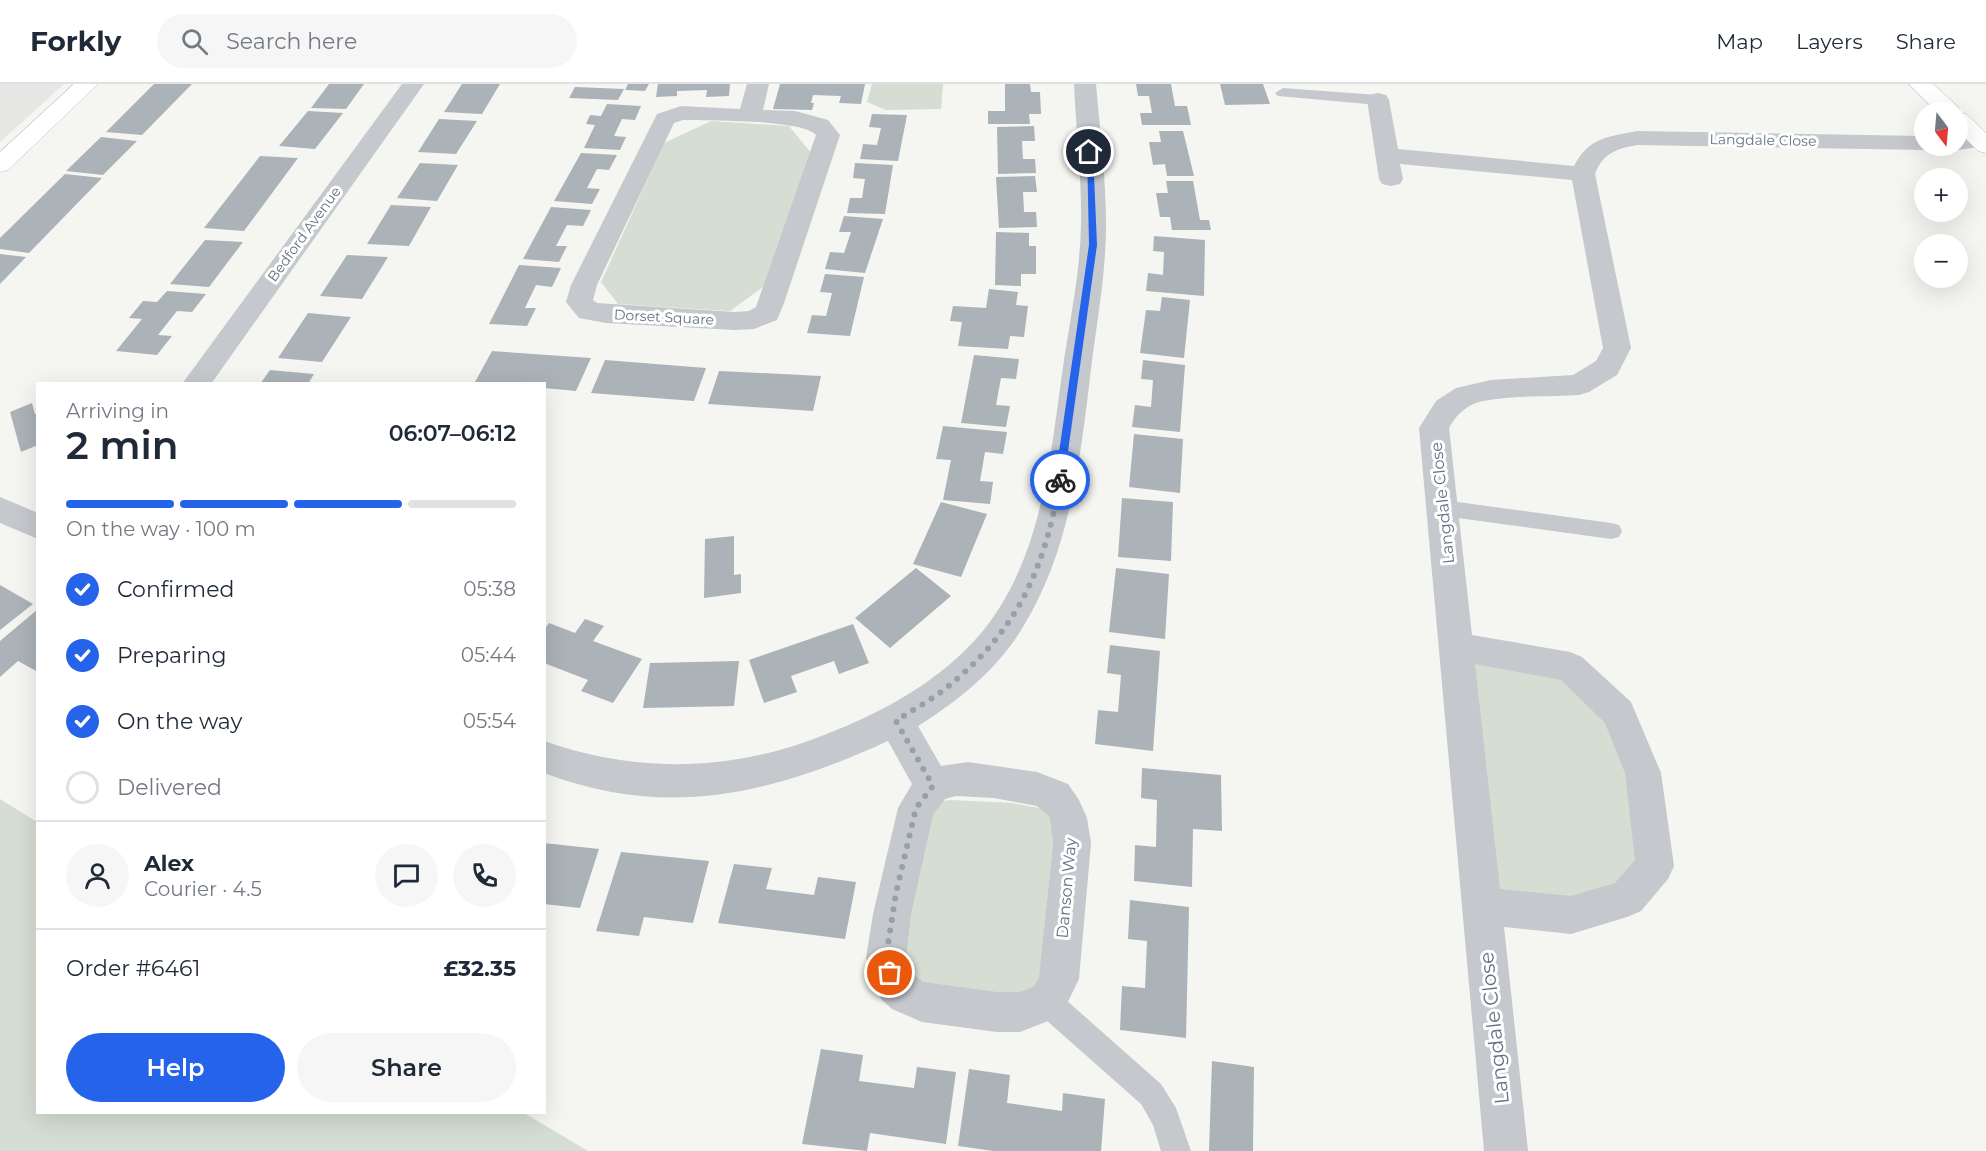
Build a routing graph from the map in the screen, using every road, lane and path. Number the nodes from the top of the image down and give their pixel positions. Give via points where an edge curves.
1 (87, 84) edge
2 (413, 84) edge
3 (758, 84) edge
4 (1085, 84) edge
5 (1920, 84) edge
6 (1283, 93) dead end
7 (1378, 100) joint
8 (1939, 102) edge
9 (750, 116) junction
10 (1914, 143) edge
11 (1387, 155) junction
12 (0, 165) edge
13 (1583, 174) junction
14 (1391, 179) dead end
15 (197, 382) edge
16 (1443, 508) junction
17 (0, 509) edge
18 (36, 526) edge
19 (1611, 531) dead end
20 (1455, 646) junction
21 (896, 721) junction
22 (546, 758) edge
23 (933, 786) junction
24 (1481, 906) junction
25 (1047, 1002) junction
26 (1512, 1148) edge
27 (1176, 1151) edge

1 - 12 street
2 - 15 street, Bedford Avenue
3 - 9 street
4 - 21 street via 1093,245 1071,412 1047,544 1013,616 988,649 945,688
5 - 8 street
6 - 7 lane
7 - 11 street
9 - 9 street, Dorset Square via 811,121 828,135 767,313 754,320 735,321 589,311 579,302 584,285 665,119 681,113
10 - 13 street, Langdale Close via 1637,138 1602,146 1588,159
11 - 13 street
11 - 14 street
13 - 16 street, Langdale Close via 1617,348 1607,368 1580,385 1491,390 1466,395 1446,408 1434,428
16 - 19 lane
16 - 20 street, Langdale Close
17 - 18 street
20 - 24 street, Langdale Close
20 - 24 street via 1570,667 1618,713 1643,773 1655,866 1627,898 1572,915
21 - 22 street via 793,763 736,776 684,782 627,781 569,768
21 - 23 street
23 - 25 street, Danson Way via 963,779 1041,789 1055,796 1064,808 1072,843 1059,979
23 - 25 street via 916,808 892,914 886,957 895,985 922,1002 997,1012 1020,1012
24 - 26 street, Langdale Close
25 - 27 lane via 1151,1094 1166,1118

